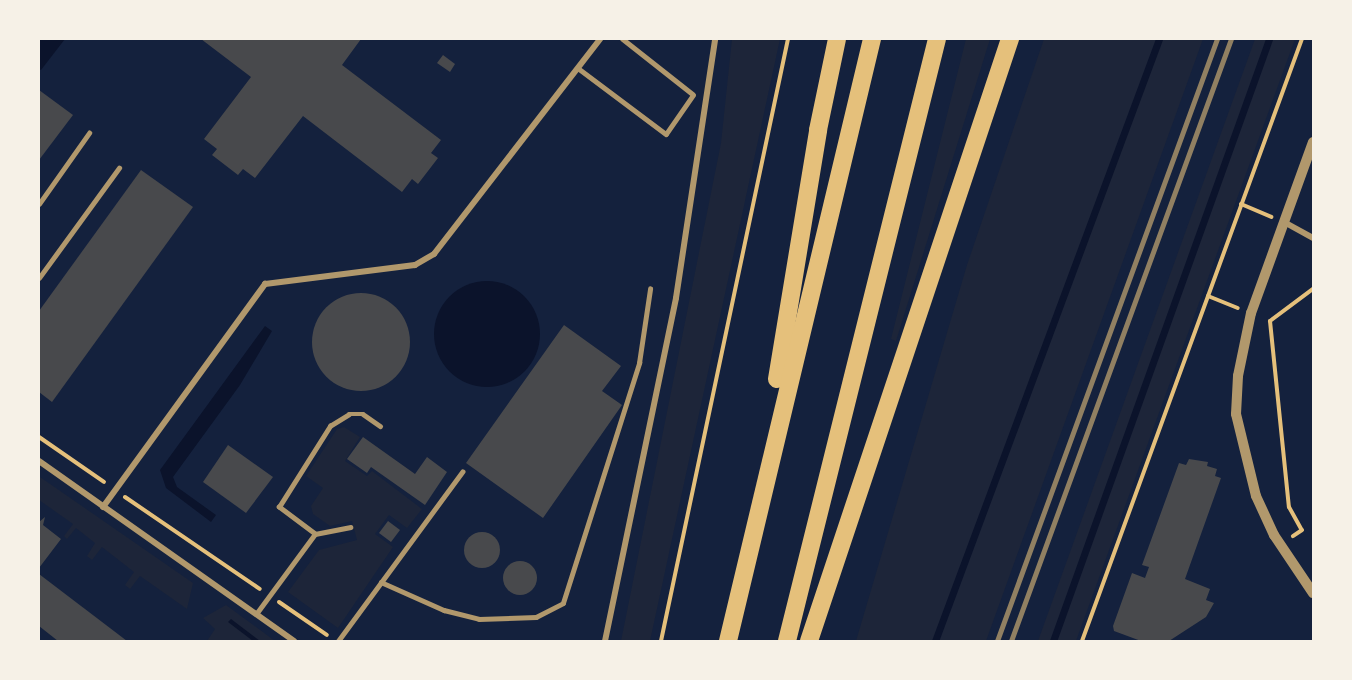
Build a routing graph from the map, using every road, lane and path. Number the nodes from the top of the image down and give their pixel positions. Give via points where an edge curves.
1 (600, 39) edge
2 (622, 39) edge
3 (715, 39) edge
4 (788, 39) edge
5 (837, 39) edge
6 (872, 39) edge
7 (937, 39) edge
8 (1010, 39) edge
9 (1302, 39) edge
10 (578, 68) junction
11 (89, 134) dead end
12 (1313, 142) edge
13 (119, 168) dead end
14 (39, 204) edge
15 (1241, 204) junction
16 (1284, 222) junction
17 (1313, 238) edge
18 (39, 278) edge
19 (650, 289) dead end
20 (1270, 321) dead end
21 (380, 426) dead end
22 (39, 437) edge
23 (39, 461) edge
24 (462, 472) dead end
25 (116, 490) junction
26 (103, 507) junction
27 (350, 527) dead end
28 (315, 534) junction
29 (751, 541) junction
30 (1281, 544) junction
31 (381, 582) junction
32 (1313, 593) edge
33 (270, 595) junction
34 (256, 614) junction
35 (294, 641) edge
36 (336, 641) edge
37 (605, 641) edge
38 (661, 641) edge
39 (728, 641) edge
40 (787, 641) edge
41 (809, 641) edge
42 (1082, 641) edge

1 - 10 street
2 - 10 lane via 693,94 666,134
3 - 37 street via 676,298
4 - 38 path
5 - 29 highway via 818,130
6 - 29 highway
7 - 40 highway
8 - 41 highway
9 - 15 path
10 - 25 street via 434,254 415,265 265,285
11 - 14 lane
12 - 16 street
13 - 18 lane
15 - 16 path
15 - 42 path
16 - 17 street
16 - 30 street via 1251,313 1238,376 1236,414 1256,496
19 - 31 lane via 639,363 563,603 536,617 479,619 444,610
20 - 30 path via 1289,507 1302,530
21 - 28 lane via 363,414 349,414 330,426 279,507
22 - 25 path
23 - 26 street
24 - 31 lane
25 - 26 street
25 - 33 path
26 - 34 street
27 - 28 lane
28 - 33 lane
29 - 39 highway
30 - 32 street
31 - 36 lane
33 - 34 lane
33 - 36 path
34 - 35 street

